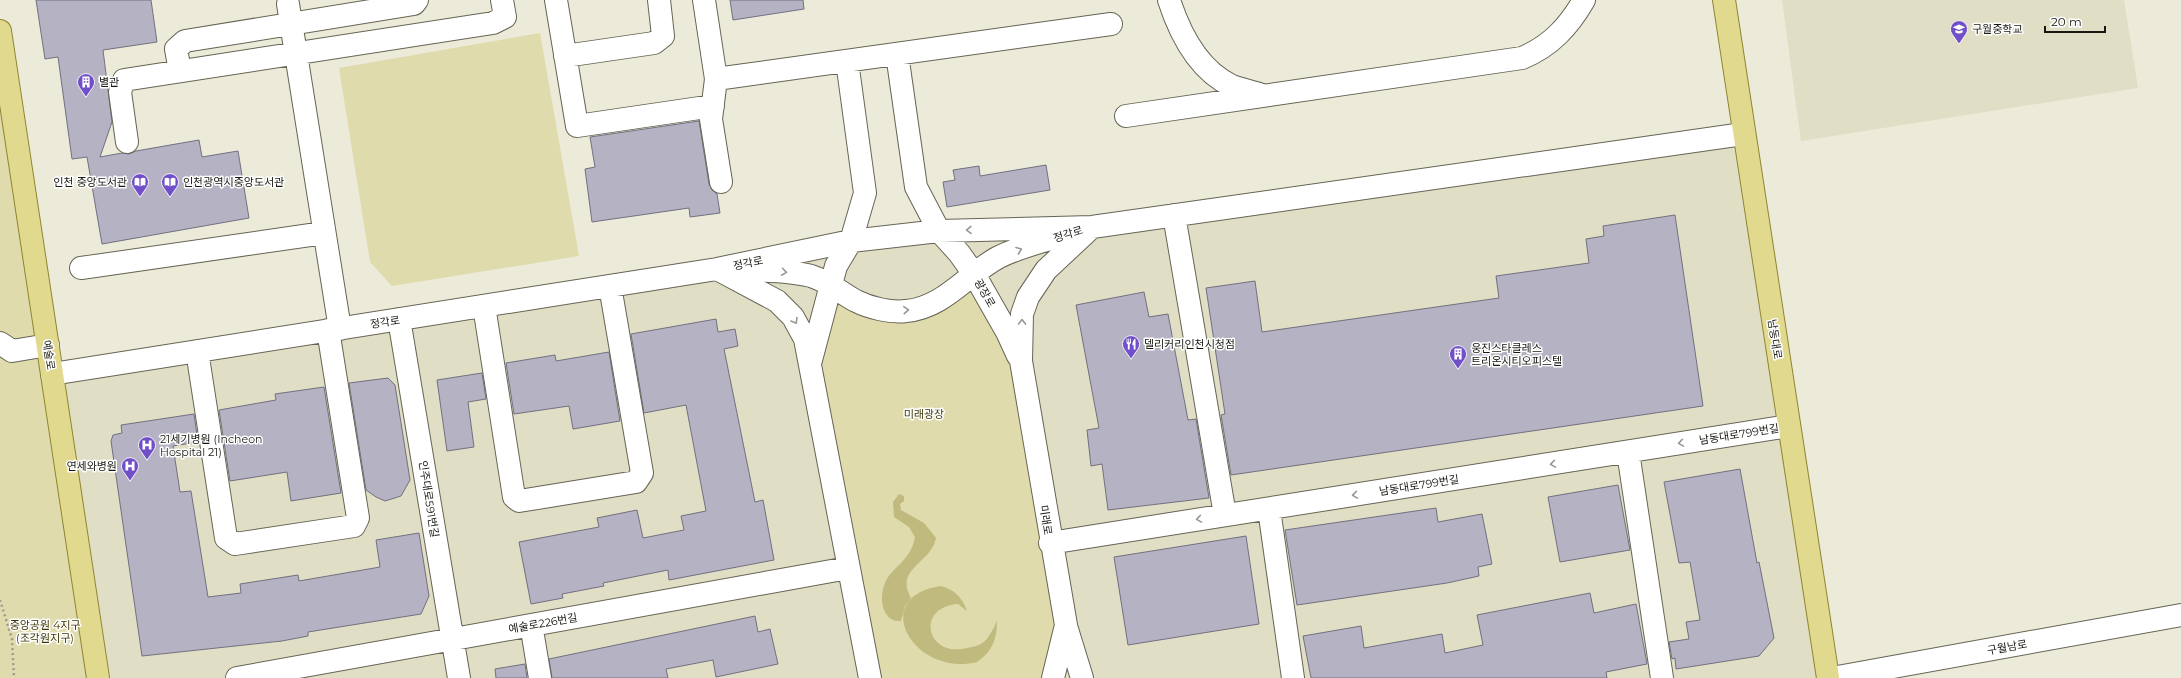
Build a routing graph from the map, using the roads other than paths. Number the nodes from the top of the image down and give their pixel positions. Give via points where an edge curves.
1 (417, 0) edge
2 (502, 0) edge
3 (556, 0) edge
4 (659, 0) edge
5 (704, 0) edge
6 (1169, 0) edge
7 (1584, 0) edge
8 (1724, 0) edge
9 (290, 14) junction
10 (1111, 24) dead end
11 (0, 31) edge
12 (296, 52) junction
13 (897, 54) junction
14 (565, 56) junction
15 (847, 61) junction
16 (180, 71) junction
17 (716, 79) junction
18 (1264, 96) junction
19 (713, 106) junction
20 (1126, 116) dead end
21 (1743, 134) junction
22 (127, 142) dead end
23 (721, 182) dead end
24 (1174, 215) junction
25 (1092, 227) junction
26 (939, 231) junction
27 (324, 233) junction
28 (851, 242) junction
29 (81, 268) dead end
30 (717, 269) junction
31 (974, 274) junction
32 (830, 284) junction
33 (610, 286) junction
34 (484, 306) junction
35 (399, 319) junction
36 (334, 330) junction
37 (0, 343) edge
38 (48, 345) junction
39 (197, 351) junction
40 (1021, 361) junction
41 (810, 365) junction
42 (52, 374) junction
43 (1789, 426) junction
44 (1628, 452) junction
45 (1269, 509) junction
46 (1225, 515) junction
47 (1050, 543) junction
48 (848, 568) junction
49 (2181, 615) edge
50 (1066, 625) junction
51 (533, 636) dead end
52 (453, 640) junction
53 (864, 656) junction
54 (98, 678) edge
55 (237, 678) edge
56 (459, 678) edge
57 (540, 678) edge
58 (859, 678) edge
59 (870, 678) edge
60 (1053, 678) edge
61 (1082, 678) edge
62 (1293, 678) edge
63 (1662, 678) edge
64 (1828, 678) edge
65 (1832, 678) edge

1 - 9 street via 414,4
2 - 12 street via 505,17 493,23
3 - 14 street
4 - 14 street via 663,36 654,42
5 - 17 street
6 - 18 street via 1178,28 1192,51 1209,70 1231,85
7 - 18 street via 1575,16 1558,36 1535,53 1522,58
8 - 21 main road, 남동대로
9 - 12 street
9 - 16 street via 185,41 176,49
10 - 13 street
11 - 38 main road, 예술로
12 - 16 street
12 - 27 street
13 - 15 street
13 - 26 street, 광장로 via 916,187
14 - 19 street via 577,126
15 - 17 street
15 - 28 street via 865,193
16 - 22 street via 124,80 120,92
17 - 19 street
18 - 20 street
19 - 23 street via 711,119
21 - 24 street
21 - 43 main road, 남동대로
24 - 25 street
24 - 46 street
25 -> 26 street, 정각로
31 -> 25 street, 정각로 via 999,257 1032,244
40 -> 25 street via 1022,314 1028,297 1046,270
26 - 28 street, 정각로
26 - 31 street, 광장로
27 - 29 street
27 - 36 street
28 - 30 street, 정각로
28 - 32 street via 836,266
30 -> 32 street, 정각로 via 777,271 812,276
30 - 33 street, 정각로
30 -> 41 street via 777,301 793,317 805,339
32 -> 31 street, 정각로 via 857,301 879,308 906,312 930,305 954,291
31 - 40 street, 광장로
32 - 41 street
33 - 34 street, 정각로
33 - 34 street via 642,473 636,482 519,501 514,497
34 - 35 street, 정각로
35 - 36 street, 정각로
35 - 52 street, 인주대로591번길
36 - 39 street, 정각로
36 - 39 street via 358,518 354,526 235,544 226,538
37 - 38 street via 12,351
38 - 42 main road, 예술로
39 - 42 street, 정각로
40 - 47 street, 미래로
41 - 48 street
42 - 54 main road, 예술로
43 -> 44 street, 남동대로799번길
43 - 64 main road, 남동대로
44 -> 45 street, 남동대로799번길
44 - 63 street
45 - 46 street, 남동대로799번길
45 - 62 street
46 -> 47 street, 남동대로799번길
47 - 50 street, 미래로
48 - 52 street, 예술로226번길
48 - 53 street
49 - 65 street, 구월남로
50 - 60 street, 미래로
50 - 61 street
51 - 57 street
52 - 55 street, 예술로226번길
52 - 56 street, 인주대로591번길
53 - 58 street
53 - 59 street

